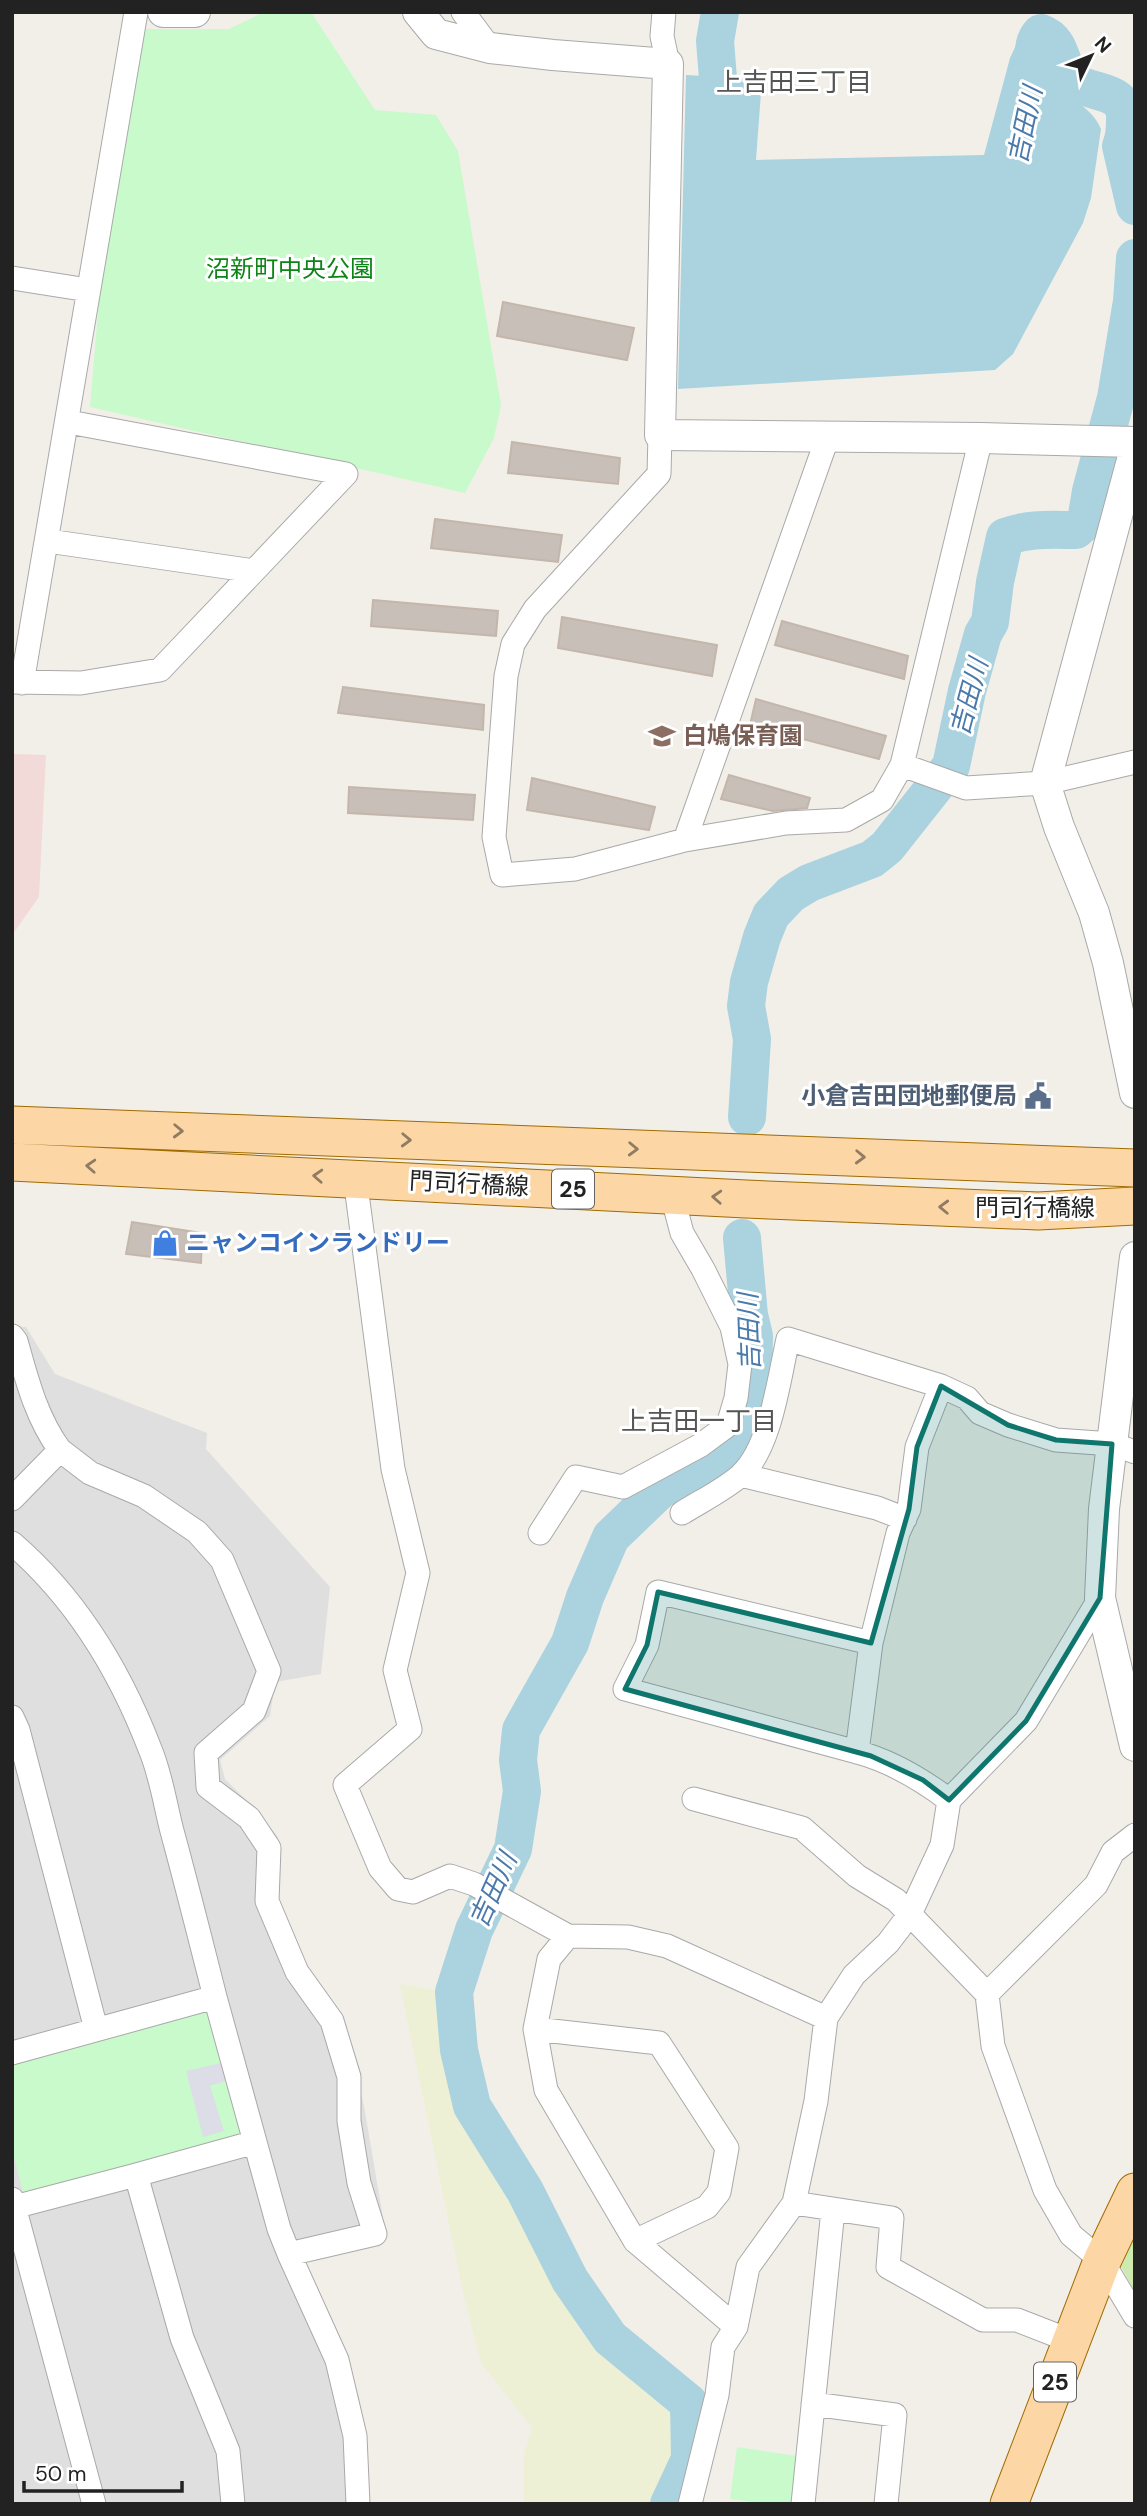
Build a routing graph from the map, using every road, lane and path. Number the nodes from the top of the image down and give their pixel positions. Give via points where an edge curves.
1 (136, 12) edge
2 (163, 12) edge
3 (195, 12) edge
4 (418, 12) edge
5 (463, 12) edge
6 (664, 12) edge
7 (491, 48) junction
8 (668, 64) junction
9 (12, 278) edge
10 (88, 290) junction
11 (69, 422) junction
12 (660, 435) junction
13 (828, 436) junction
14 (981, 438) junction
15 (1135, 442) edge
16 (1135, 449) edge
17 (48, 541) junction
18 (254, 571) junction
19 (17, 682) edge
20 (1135, 762) edge
21 (902, 765) junction
22 (1045, 783) junction
23 (685, 840) junction
24 (1135, 1093) edge
25 (12, 1125) edge
26 (12, 1162) edge
27 (1135, 1168) edge
28 (355, 1178) junction
29 (672, 1195) junction
30 (1135, 1206) edge
31 (1135, 1257) edge
32 (12, 1336) edge
33 (941, 1386) junction
34 (1123, 1448) edge
35 (60, 1450) junction
36 (741, 1475) junction
37 (12, 1499) edge
38 (682, 1513) dead end
39 (905, 1519) junction
40 (540, 1533) dead end
41 (12, 1543) edge
42 (1100, 1598) junction
43 (871, 1643) junction
44 (12, 1717) edge
45 (1135, 1746) edge
46 (857, 1752) junction
47 (694, 1799) dead end
48 (949, 1800) junction
49 (1135, 1835) edge
50 (910, 1914) junction
51 (568, 1936) junction
52 (987, 1994) junction
53 (215, 1997) junction
54 (826, 2018) junction
55 (96, 2029) junction
56 (535, 2029) junction
57 (12, 2053) edge
58 (255, 2142) junction
59 (136, 2175) junction
60 (1135, 2192) edge
61 (13, 2203) edge
62 (794, 2203) junction
63 (833, 2210) junction
64 (635, 2241) junction
65 (289, 2254) junction
66 (1102, 2260) junction
67 (1135, 2316) edge
68 (736, 2327) junction
69 (1071, 2341) junction
70 (813, 2404) junction
71 (94, 2504) edge
72 (233, 2504) edge
73 (358, 2504) edge
74 (690, 2504) edge
75 (803, 2504) edge
76 (886, 2504) edge
77 (1009, 2504) edge

1 - 10 street
2 - 3 street
4 - 7 street via 436,34
5 - 7 street
6 - 8 street via 662,36
7 - 8 street
8 - 12 street
9 - 10 street
10 - 11 street
11 - 17 street
11 - 18 street via 346,474
12 - 13 street
12 - 23 street via 659,474 535,608 513,644 506,676 494,837 502,874 575,869
13 - 14 street
13 - 23 street
14 - 15 street
14 - 21 street
16 - 22 street
17 - 18 street
17 - 19 street
18 - 19 street via 160,670 81,683
20 - 22 street
21 - 22 street via 966,788
21 - 23 street via 881,800 846,820 786,823
22 - 24 street via 1094,913
25 -> 27 main road, 門司行橋線 / 25
28 -> 26 main road, 門司行橋線 / 25
28 - 29 main road, 門司行橋線 / 25
28 - 51 street via 393,1469 418,1573 395,1670 410,1729 345,1785 380,1868 398,1889 413,1892 450,1877 474,1884
30 -> 29 main road, 門司行橋線 / 25 via 1038,1211
29 - 40 street via 682,1233 735,1340 740,1364 728,1425 701,1446 622,1487 576,1477
31 - 34 street
32 - 35 street via 36,1409
33 - 34 street via 967,1398 980,1413 1008,1425 1056,1440
33 - 36 street via 788,1339 767,1425
33 - 39 street via 917,1447
34 - 42 street via 1104,1509
35 - 37 street
35 - 65 street via 90,1473 144,1496 197,1532 222,1560 269,1671 254,1712 206,1753 208,1787 249,1818 269,1848 267,1901 297,1972 332,2021 349,2077 349,2121 359,2183 375,2234
36 - 38 street
36 - 39 street
39 - 43 street
41 - 53 street via 96,1638 152,1751
42 - 45 street
42 - 48 street via 1026,1721
43 - 46 street
43 - 46 street via 658,1592 647,1645 625,1689
44 - 55 street
46 - 48 street via 923,1780
47 - 50 street via 802,1828
48 - 50 street via 942,1845
49 - 52 street via 1113,1852 1096,1885
50 - 52 street
50 - 54 street via 854,1975
51 - 54 street via 628,1937 667,1946
51 - 56 street via 549,1959
52 - 66 street via 993,2046 1045,2190 1071,2235
53 - 55 street
53 - 58 street
54 - 62 street via 816,2101
55 - 57 street
56 - 64 street via 546,2090
56 - 64 street via 659,2043 727,2148 719,2192 707,2207
58 - 59 street
58 - 65 street
59 - 61 street
59 - 72 street via 183,2338 228,2451
60 - 66 main road, 25
61 - 71 street
62 - 63 street
62 - 68 street via 748,2267
63 - 69 street via 892,2218 888,2267 983,2320 1017,2320
63 - 70 street
64 - 68 street
65 - 73 street via 337,2360 355,2436
66 - 67 street
66 - 69 main road, 25
68 - 74 street via 723,2347 717,2395
69 - 77 main road, 25
70 - 75 street
70 - 76 street via 895,2415

